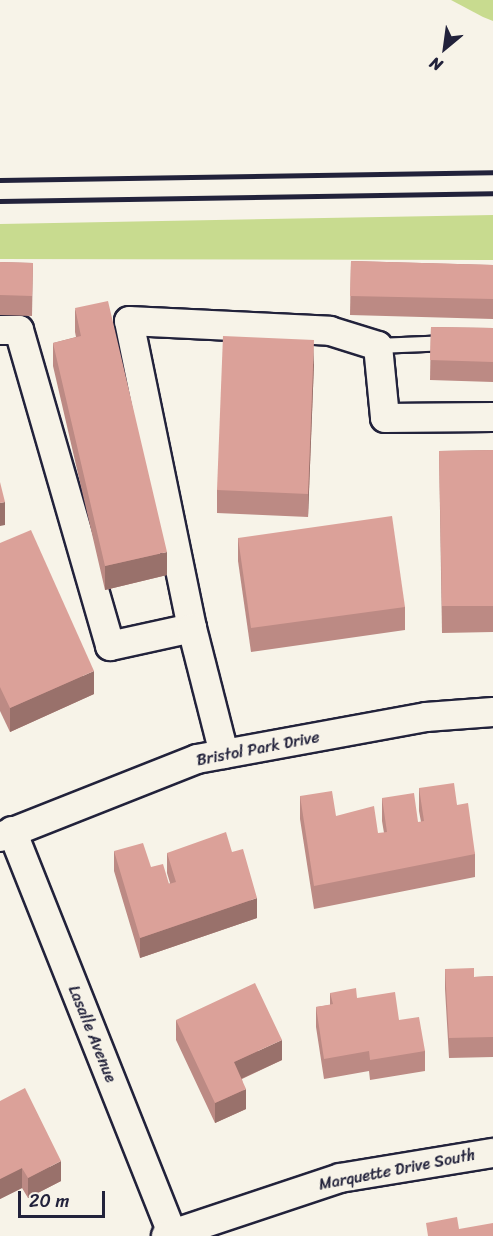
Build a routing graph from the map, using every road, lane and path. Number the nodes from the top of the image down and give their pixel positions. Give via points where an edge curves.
1 (0, 330) edge
2 (470, 342) edge
3 (378, 346) junction
4 (493, 417) edge
5 (192, 628) junction
6 (493, 712) edge
7 (224, 754) junction
8 (6, 834) edge
9 (493, 1153) edge
10 (170, 1235) edge

1 - 5 street via 19,330 111,646
2 - 3 lane
3 - 4 street via 385,418
3 - 5 street via 330,331 129,321
5 - 7 street
6 - 7 street, Bristol Park Drive via 426,717
7 - 8 street, Bristol Park Drive via 197,759
8 - 10 street, Lasalle Avenue
9 - 10 street, Marquette Drive South via 340,1178

